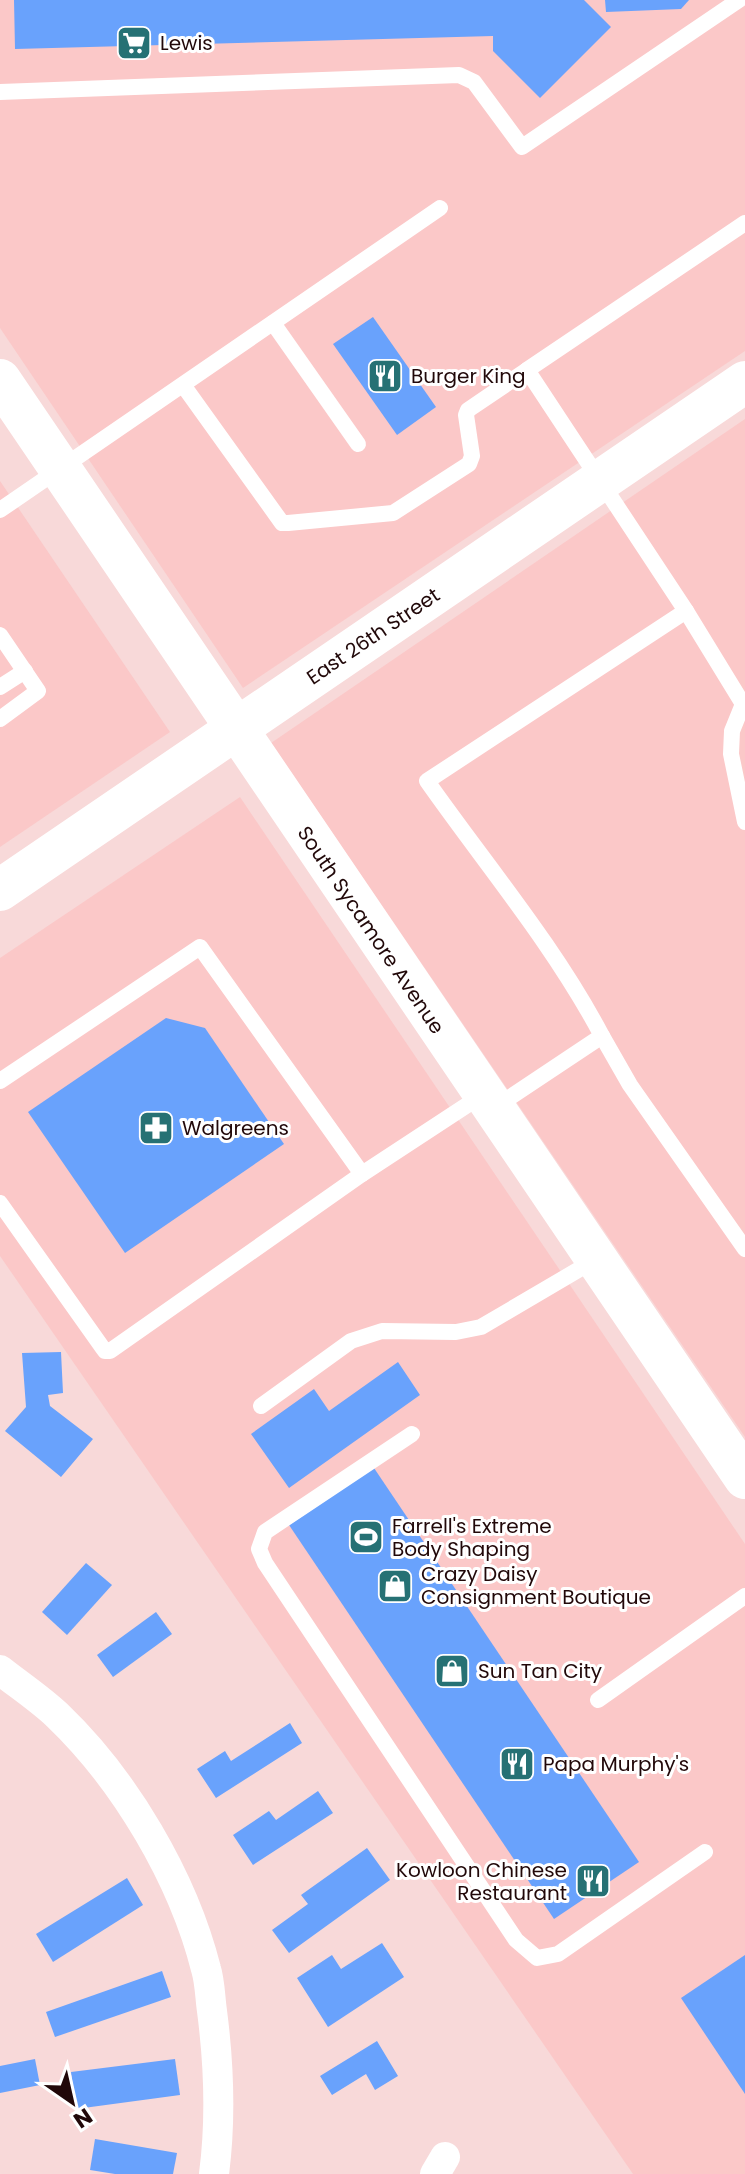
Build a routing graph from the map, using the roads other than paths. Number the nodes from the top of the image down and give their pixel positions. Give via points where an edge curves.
1 (739, 0) edge
2 (0, 92) edge
3 (440, 208) dead end
4 (745, 223) edge
5 (273, 323) junction
6 (527, 370) junction
7 (0, 380) edge
8 (745, 382) edge
9 (183, 385) junction
10 (358, 444) dead end
11 (60, 469) junction
12 (600, 481) junction
13 (0, 510) edge
14 (686, 611) junction
15 (0, 635) edge
16 (25, 671) junction
17 (0, 687) edge
18 (744, 703) edge
19 (0, 719) edge
20 (235, 730) junction
21 (745, 822) edge
22 (0, 890) edge
23 (602, 1036) junction
24 (0, 1081) edge
25 (488, 1101) junction
26 (362, 1174) junction
27 (0, 1203) edge
28 (745, 1249) edge
29 (596, 1259) junction
30 (261, 1406) dead end
31 (412, 1434) dead end
32 (745, 1478) edge
33 (745, 1596) edge
34 (0, 1670) edge
35 (598, 1700) dead end
36 (705, 1852) dead end
37 (214, 2174) edge

1 - 2 lane via 522,147 474,82 459,75
3 - 5 lane
4 - 6 lane
5 - 9 lane
5 - 10 lane
6 - 9 lane via 468,410 469,464 406,505 385,515 288,523 282,523
6 - 12 lane
7 - 11 main road, South Sycamore Avenue
8 - 12 main road, East 26th Street
9 - 11 lane
11 - 13 lane
11 - 20 main road, South Sycamore Avenue
12 - 14 lane
12 - 20 main road, East 26th Street
14 - 18 lane
14 - 23 lane via 427,781 587,1007
15 - 16 lane
16 - 17 lane
16 - 19 lane via 38,691
18 - 21 lane via 732,731 731,754
20 - 22 main road, East 26th Street
20 - 25 main road, South Sycamore Avenue
23 - 25 lane
23 - 28 lane via 630,1085
24 - 26 lane via 200,947
25 - 26 lane
25 - 29 main road, South Sycamore Avenue
26 - 27 lane via 110,1351 102,1347
29 - 30 lane via 481,1327 382,1331 351,1341
29 - 32 main road, South Sycamore Avenue
31 - 36 lane via 265,1532 259,1549 516,1940 537,1958 558,1954
33 - 35 lane
34 - 37 street via 56,1714 86,1746 141,1822 182,1898 207,1970 215,2030 219,2136

